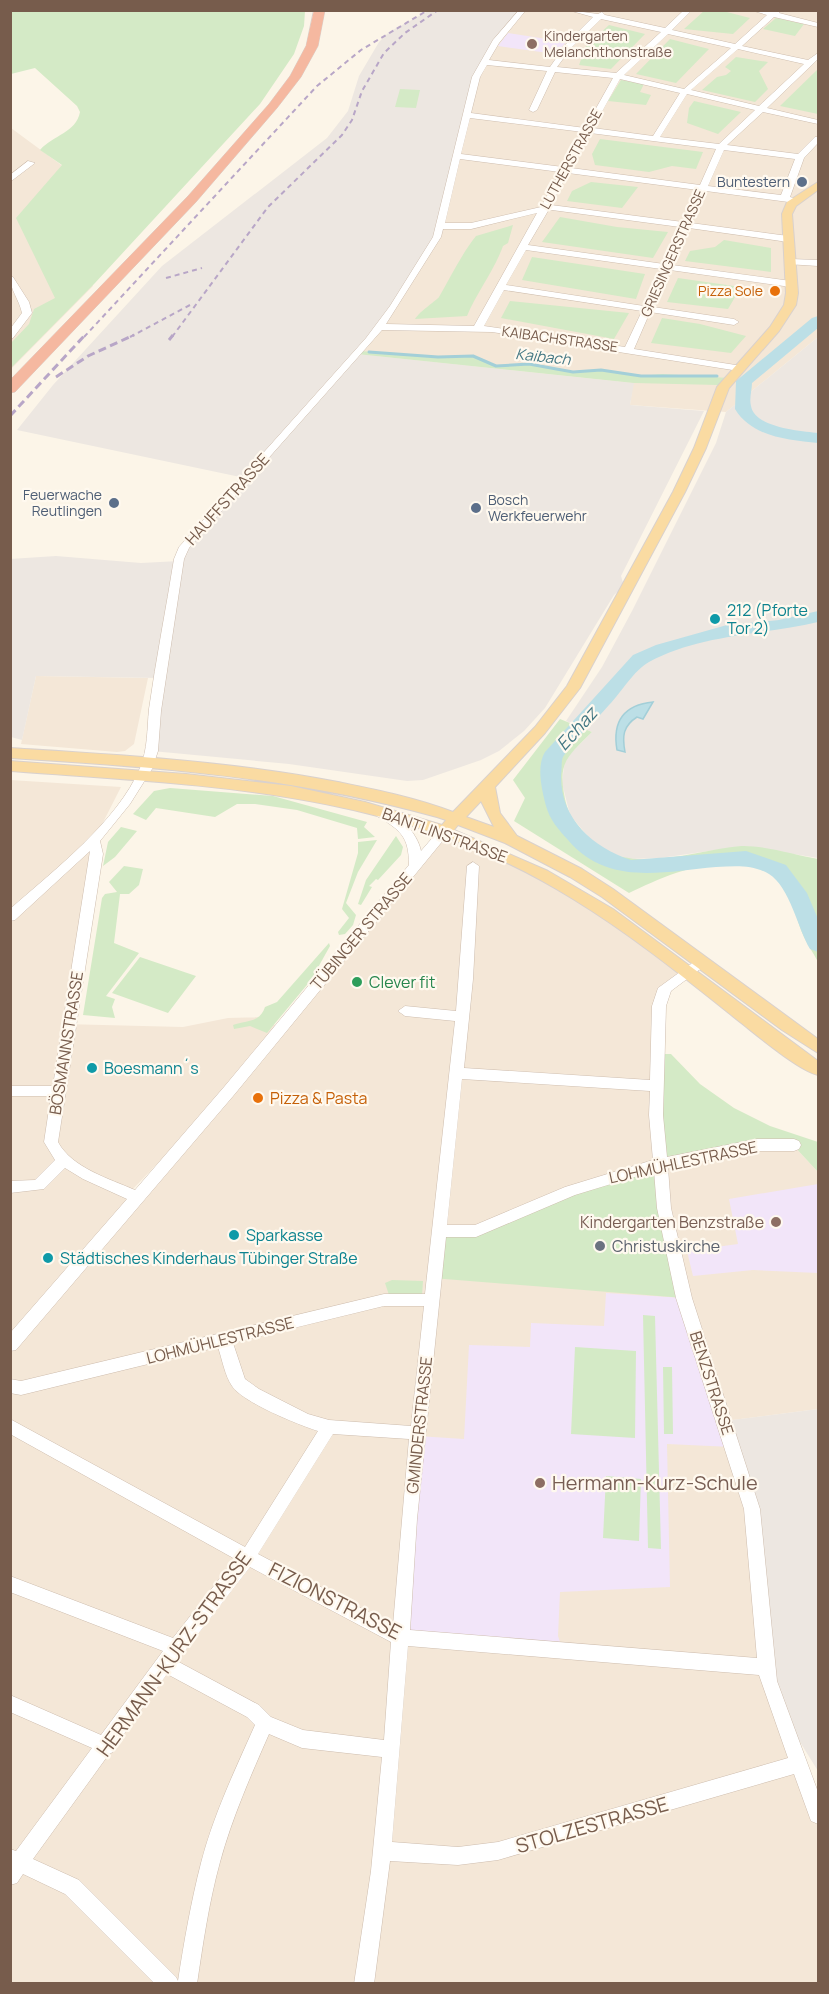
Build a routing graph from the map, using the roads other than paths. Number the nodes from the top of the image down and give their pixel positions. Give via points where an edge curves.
1 (310, 10) edge
2 (320, 10) edge
3 (524, 10) edge
4 (571, 10) edge
5 (606, 10) edge
6 (689, 10) edge
7 (754, 10) edge
8 (776, 13) edge
9 (598, 17) junction
10 (819, 25) edge
11 (665, 31) junction
12 (737, 47) junction
13 (819, 55) edge
14 (483, 62) junction
15 (810, 63) junction
16 (551, 69) junction
17 (618, 76) junction
18 (685, 92) junction
19 (761, 109) junction
20 (533, 110) dead end
21 (466, 115) junction
22 (819, 122) edge
23 (587, 130) junction
24 (655, 138) junction
25 (819, 139) edge
26 (722, 146) junction
27 (456, 156) junction
28 (800, 157) junction
29 (31, 163) dead end
30 (566, 170) junction
31 (10, 180) edge
32 (819, 185) edge
33 (702, 188) junction
34 (790, 199) junction
35 (544, 208) junction
36 (439, 226) junction
37 (685, 226) junction
38 (788, 239) junction
39 (522, 247) junction
40 (790, 262) junction
41 (819, 263) edge
42 (666, 267) junction
43 (10, 279) edge
44 (791, 284) junction
45 (500, 287) junction
46 (648, 308) junction
47 (734, 322) dead end
48 (380, 327) junction
49 (478, 328) junction
50 (10, 336) edge
51 (629, 349) junction
52 (739, 368) junction
53 (10, 375) edge
54 (10, 389) edge
55 (10, 753) edge
56 (10, 766) edge
57 (145, 770) junction
58 (487, 784) junction
59 (377, 810) junction
60 (455, 818) junction
61 (444, 831) junction
62 (94, 840) junction
63 (515, 843) junction
64 (473, 866) dead end
65 (415, 867) junction
66 (12, 913) edge
67 (702, 961) junction
68 (687, 971) junction
69 (405, 1011) dead end
70 (462, 1017) junction
71 (783, 1044) junction
72 (819, 1047) edge
73 (799, 1068) dead end
74 (819, 1069) edge
75 (456, 1073) junction
76 (656, 1086) junction
77 (10, 1091) edge
78 (59, 1091) junction
79 (794, 1145) dead end
80 (63, 1161) junction
81 (659, 1164) junction
82 (10, 1187) edge
83 (137, 1197) junction
84 (438, 1232) junction
85 (430, 1300) junction
86 (224, 1340) junction
87 (10, 1345) edge
88 (10, 1386) edge
89 (10, 1426) edge
90 (329, 1427) junction
91 (418, 1433) junction
92 (248, 1556) junction
93 (10, 1584) edge
94 (399, 1637) junction
95 (177, 1648) junction
96 (164, 1663) junction
97 (765, 1667) junction
98 (10, 1703) edge
99 (265, 1723) junction
100 (107, 1746) junction
101 (392, 1750) junction
102 (799, 1764) junction
103 (819, 1815) edge
104 (382, 1851) junction
105 (13, 1866) edge
106 (169, 1983) edge
107 (187, 1983) edge
108 (364, 1983) edge

1 - 53 highway via 298,54 264,104 184,194
2 - 54 highway via 312,46 299,72 273,106 192,199
3 - 14 street, HAUFFSTRASSE
4 - 9 street
5 - 9 street
6 - 11 street, LUTHERSTRASSE
7 - 8 street
8 - 10 street
8 - 12 street
9 - 11 street
9 - 16 street via 568,44
11 - 12 street
11 - 17 street, LUTHERSTRASSE
12 - 15 street
12 - 18 street
13 - 15 street, GRIESINGERSTRASSE
14 - 16 street
14 - 21 street, HAUFFSTRASSE
15 - 19 street, GRIESINGERSTRASSE
16 - 17 street
16 - 20 street
17 - 18 street
17 - 23 street, LUTHERSTRASSE
18 - 19 street
18 - 24 street
19 - 22 street
19 - 26 street, GRIESINGERSTRASSE
21 - 23 street
21 - 27 street, HAUFFSTRASSE
23 - 24 street
23 - 30 street, LUTHERSTRASSE
24 - 26 street
25 - 28 street
26 - 28 street
26 - 33 street, GRIESINGERSTRASSE
27 - 30 street
27 - 36 street, HAUFFSTRASSE
28 - 34 street
29 - 31 street
30 - 33 street
30 - 35 street, LUTHERSTRASSE
32 - 34 main road
33 - 34 street
33 - 37 street, GRIESINGERSTRASSE
34 - 38 main road, TÜBINGER STRASSE
35 - 36 street via 471,226
35 - 37 street
35 - 39 street, LUTHERSTRASSE
36 - 48 street, HAUFFSTRASSE via 433,244
37 - 38 street
37 - 42 street, GRIESINGERSTRASSE
38 - 40 main road, TÜBINGER STRASSE
39 - 42 street
39 - 45 street, LUTHERSTRASSE
40 - 41 street
40 - 44 main road, TÜBINGER STRASSE
42 - 44 street
42 - 46 street, GRIESINGERSTRASSE
43 - 50 street via 27,313
44 - 52 main road, TÜBINGER STRASSE via 791,301 782,320
45 - 46 street
45 - 49 street, LUTHERSTRASSE
46 - 47 street
46 - 51 street, GRIESINGERSTRASSE
48 - 49 street, KAIBACHSTRASSE
48 - 57 street, HAUFFSTRASSE via 182,552
49 - 51 street, KAIBACHSTRASSE
51 - 52 street, KAIBACHSTRASSE
52 - 58 main road, TÜBINGER STRASSE via 720,392 700,448 678,493 579,680 540,730
55 - 57 main road, BANTLINSTRASSE
56 - 57 main road, BANTLINSTRASSE
57 - 59 main road, BANTLINSTRASSE
57 - 60 main road, BANTLINSTRASSE via 303,778 385,796
57 - 62 street, HAUFFSTRASSE
58 - 60 main road, TÜBINGER STRASSE
58 - 63 main road via 493,816
59 - 61 main road, BANTLINSTRASSE
59 - 65 street via 411,835
60 - 61 main road, TÜBINGER STRASSE
60 - 63 main road, BANTLINSTRASSE
61 - 65 street, TÜBINGER STRASSE
61 - 68 main road, BANTLINSTRASSE via 509,858 575,893
62 - 66 street, HAUFFSTRASSE
62 - 78 street, BÖSMANNSTRASSE via 97,854
63 - 67 main road, BANTLINSTRASSE via 591,882
64 - 70 street, GMINDERSTRASSE
65 - 83 street, TÜBINGER STRASSE
67 - 68 street, BENZSTRASSE
67 - 72 main road, BANTLINSTRASSE
68 - 71 main road, BANTLINSTRASSE
68 - 76 street, BENZSTRASSE via 662,992
69 - 70 street
70 - 75 street, GMINDERSTRASSE
71 - 73 main road
71 - 74 main road, BANTLINSTRASSE
75 - 76 street
75 - 84 street, GMINDERSTRASSE
76 - 81 street, BENZSTRASSE
77 - 78 street
78 - 80 street, BÖSMANNSTRASSE via 51,1142
79 - 81 street, LOHMÜHLESTRASSE via 757,1145
80 - 82 street via 39,1185
80 - 83 street
81 - 84 street, LOHMÜHLESTRASSE via 570,1191 477,1231
81 - 97 street, BENZSTRASSE via 684,1298 753,1516
83 - 87 street, TÜBINGER STRASSE
84 - 85 street, GMINDERSTRASSE
85 - 86 street, LOHMÜHLESTRASSE via 389,1299
85 - 91 street, GMINDERSTRASSE
86 - 88 street, LOHMÜHLESTRASSE via 21,1388
86 - 90 street via 234,1377 243,1388 304,1420
89 - 92 street, FIZIONSTRASSE
90 - 91 street
90 - 92 street, HERMANN-KURZ-STRASSE
91 - 94 street, GMINDERSTRASSE
92 - 94 street, FIZIONSTRASSE
92 - 95 street, HERMANN-KURZ-STRASSE
93 - 95 street
94 - 97 street, FIZIONSTRASSE
94 - 101 street, GMINDERSTRASSE
95 - 96 street, HERMANN-KURZ-STRASSE
96 - 99 street via 253,1711
96 - 100 street, HERMANN-KURZ-STRASSE
97 - 102 street, BENZSTRASSE
98 - 100 street
99 - 101 street via 302,1739
99 - 107 street via 211,1861
100 - 105 street, HERMANN-KURZ-STRASSE
101 - 104 street, GMINDERSTRASSE
102 - 103 street, BENZSTRASSE
102 - 104 street, STOLZESTRASSE via 498,1851 458,1856
104 - 108 street, GMINDERSTRASSE
105 - 106 street via 72,1887

